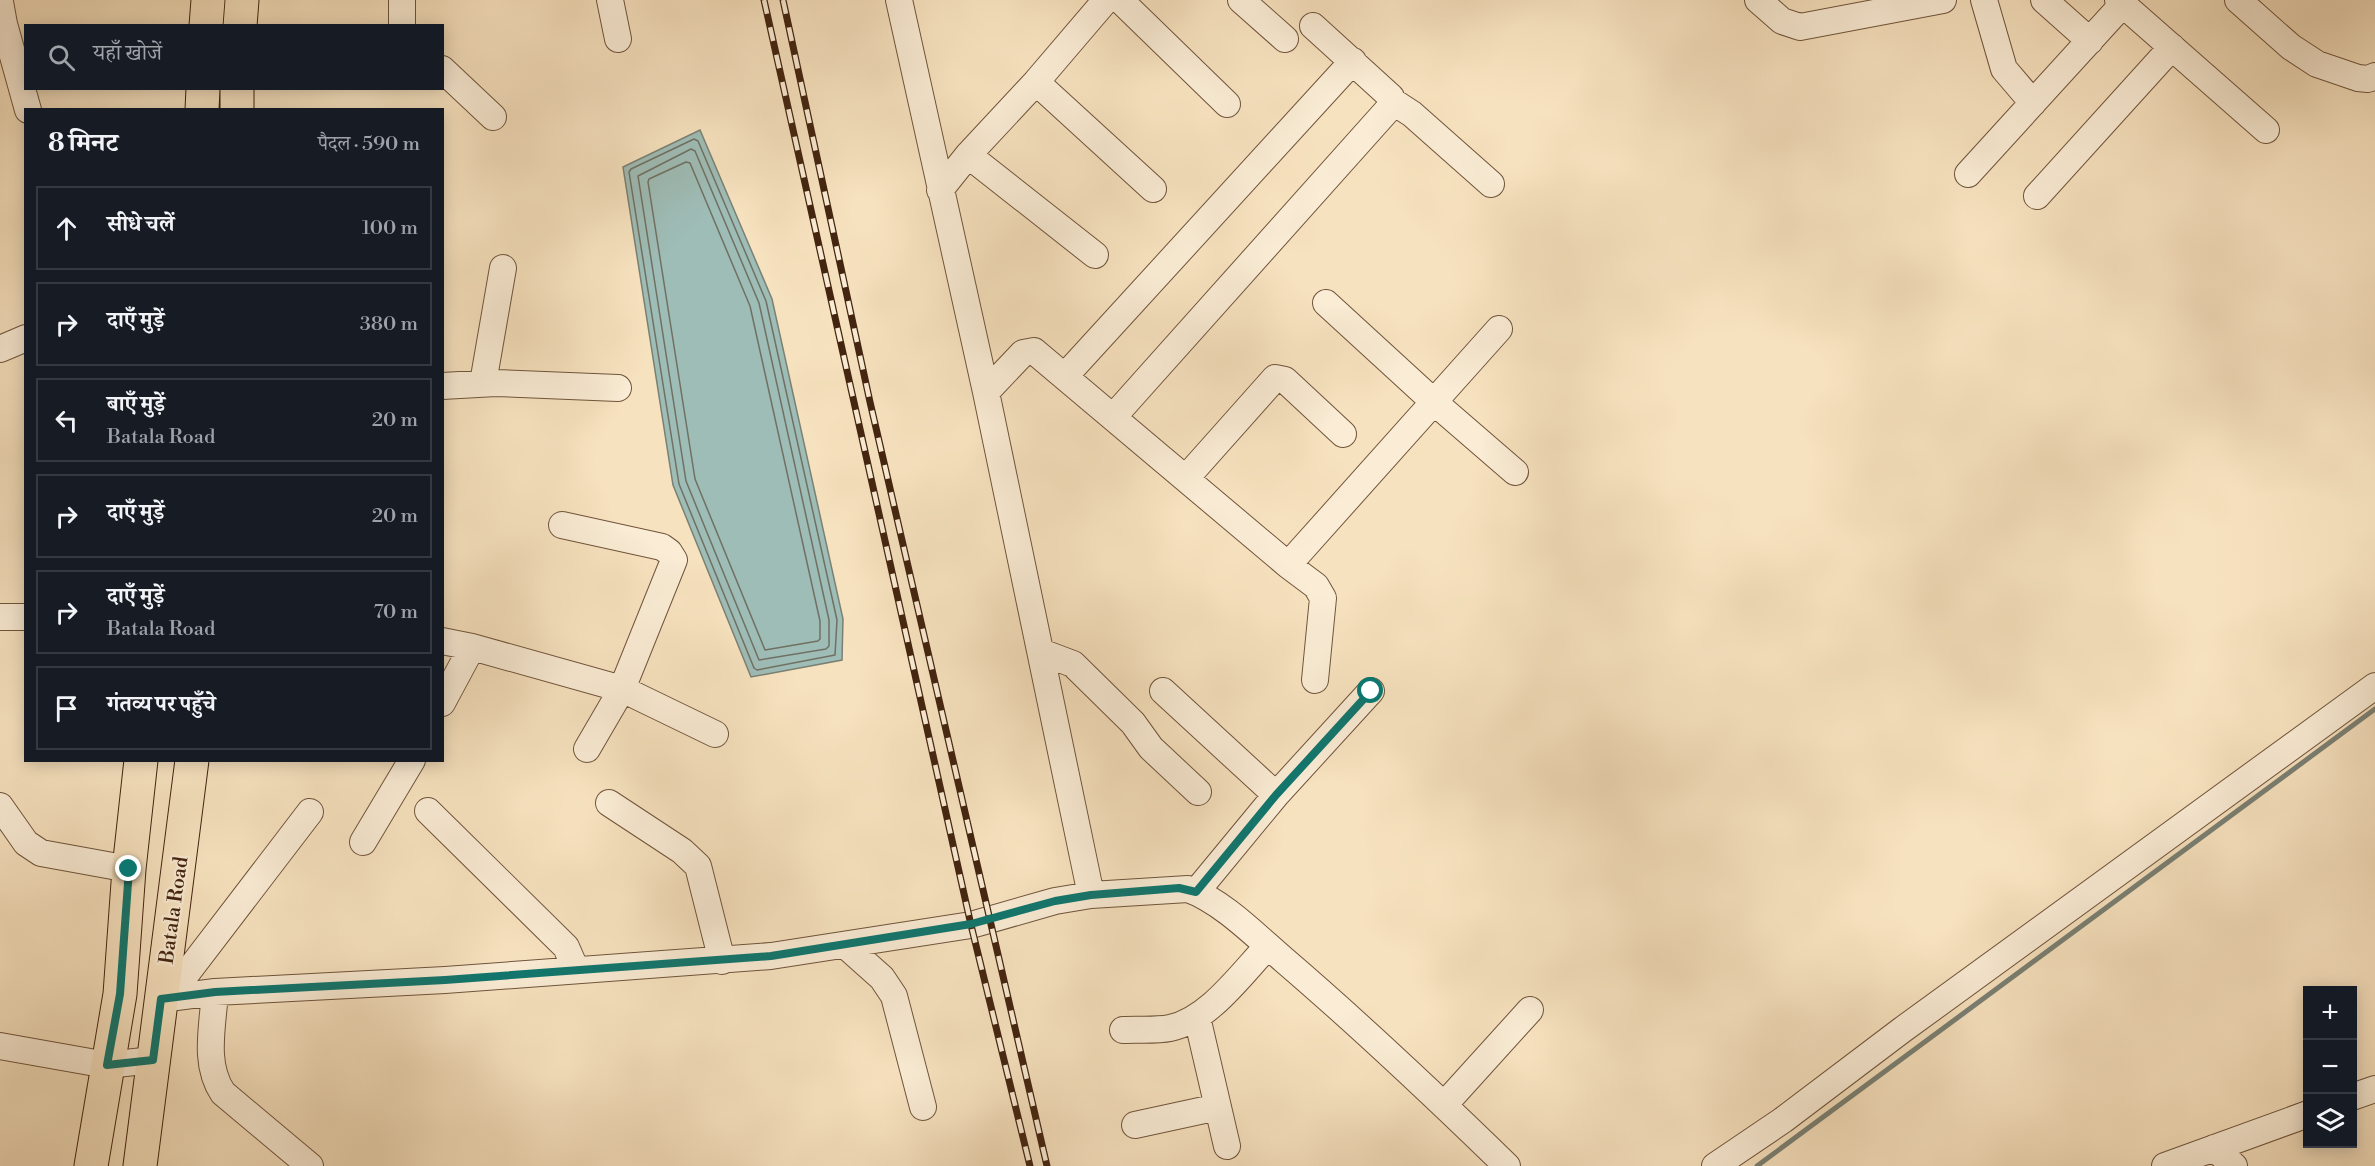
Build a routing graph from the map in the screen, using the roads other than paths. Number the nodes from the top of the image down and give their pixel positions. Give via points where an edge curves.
1 (207, 0) edge
2 (242, 0) edge
3 (402, 0) edge
4 (610, 0) edge
5 (1106, 0) edge
6 (1120, 0) edge
7 (1241, 0) edge
8 (1943, 0) edge
9 (1984, 0) edge
10 (2044, 0) edge
11 (2238, 0) edge
12 (0, 2) edge
13 (902, 2) edge
14 (2120, 2) edge
15 (1772, 4) edge
16 (206, 24) edge
17 (240, 24) edge
18 (402, 24) edge
19 (1313, 26) dead end
20 (618, 39) dead end
21 (1285, 39) dead end
22 (2090, 41) junction
23 (2172, 47) junction
24 (1353, 61) junction
25 (444, 71) edge
26 (2375, 76) edge
27 (1036, 82) junction
28 (203, 90) edge
29 (237, 90) edge
30 (1392, 101) junction
31 (2033, 103) junction
32 (1227, 104) dead end
33 (27, 108) edge
34 (202, 108) edge
35 (237, 108) edge
36 (493, 117) dead end
37 (2266, 130) dead end
38 (968, 155) junction
39 (1968, 174) dead end
40 (1491, 184) dead end
41 (1153, 189) dead end
42 (940, 190) junction
43 (2037, 196) dead end
44 (1095, 255) dead end
45 (503, 268) dead end
46 (1326, 303) dead end
47 (1499, 329) dead end
48 (24, 339) edge
49 (0, 349) edge
50 (1065, 376) junction
51 (483, 383) junction
52 (444, 386) edge
53 (618, 388) dead end
54 (986, 393) junction
55 (1434, 402) junction
56 (1114, 416) junction
57 (1343, 434) dead end
58 (1515, 472) dead end
59 (1186, 478) junction
60 (562, 525) dead end
61 (1288, 565) junction
62 (0, 617) edge
63 (24, 617) edge
64 (444, 641) edge
65 (472, 647) junction
66 (1041, 652) junction
67 (1315, 680) dead end
68 (2375, 686) edge
69 (622, 689) junction
70 (1163, 691) dead end
71 (1371, 691) dead end
72 (444, 699) edge
73 (715, 734) dead end
74 (587, 749) dead end
75 (141, 762) edge
76 (192, 762) edge
77 (411, 762) edge
78 (1198, 792) dead end
79 (1276, 795) junction
80 (609, 803) dead end
81 (0, 806) edge
82 (428, 811) dead end
83 (310, 812) dead end
84 (363, 842) dead end
85 (129, 869) junction
86 (1196, 892) junction
87 (1091, 895) junction
88 (845, 945) junction
89 (1268, 946) junction
90 (722, 961) junction
91 (576, 970) junction
92 (215, 992) junction
93 (164, 999) junction
94 (1530, 1010) dead end
95 (1197, 1017) junction
96 (1123, 1030) dead end
97 (0, 1046) edge
98 (153, 1060) junction
99 (107, 1065) junction
100 (2375, 1089) edge
101 (2357, 1095) edge
102 (1444, 1105) junction
103 (923, 1107) dead end
104 (1218, 1107) junction
105 (2303, 1115) edge
106 (1135, 1125) dead end
107 (1227, 1146) dead end
108 (2214, 1148) junction
109 (91, 1166) edge
110 (140, 1166) edge
111 (310, 1166) edge
112 (1506, 1166) edge
113 (1715, 1166) edge
114 (2164, 1166) edge
115 (2235, 1166) edge

1 - 16 main road
2 - 17 main road
3 - 18 street
4 - 20 street
5 - 27 street
6 - 32 street
7 - 21 street
8 - 15 street via 1800,27 1782,21
9 - 31 street via 2004,69
10 - 22 street
11 - 26 street via 2291,47 2318,64 2358,78
12 - 33 street
13 - 42 street
14 - 22 street
14 - 23 street
19 - 24 street
22 - 31 street
23 - 37 street
23 - 43 street
24 - 30 street
24 - 50 street
25 - 36 street
27 - 38 street
27 - 41 street
28 - 34 main road
29 - 35 main road
30 - 40 street
30 - 56 street via 1381,118
31 - 39 street
38 - 42 street
38 - 44 street
42 - 54 street
45 - 51 street
46 - 55 street
47 - 55 street
48 - 49 street
50 - 54 street via 1029,351
50 - 56 street
51 - 52 street
51 - 53 street
54 - 66 street
55 - 58 street
55 - 61 street
56 - 59 street
57 - 59 street via 1285,380 1275,378
59 - 61 street
60 - 69 street via 662,547 674,560
61 - 67 street via 1316,586 1323,598
62 - 63 street
64 - 65 street
65 - 69 street
65 - 72 street
66 - 78 street via 1073,664
66 - 87 street
68 - 113 street
69 - 73 street
69 - 74 street
70 - 79 street
71 - 79 street
75 - 85 main road
76 - 93 main road, Batala Road
77 - 84 street
79 - 86 street
80 - 90 street via 682,850 698,866
81 - 85 street via 26,843 41,853
82 - 91 street via 566,947
83 - 93 street
85 - 99 main road via 120,994
86 - 87 street via 1179,888
86 - 89 street
87 - 88 street via 971,924
88 - 90 street
88 - 103 street via 882,978 894,996
89 - 95 street
89 - 102 street
90 - 91 street
91 - 92 street
92 - 93 street
92 - 111 street via 211,1065 215,1081 223,1093
93 - 98 main road, Batala Road
94 - 102 street
95 - 96 street via 1168,1029
95 - 104 street
97 - 99 street
98 - 99 street
98 - 110 main road, Batala Road
99 - 109 main road
100 - 101 street
102 - 112 street
104 - 106 street
104 - 107 street
105 - 108 street
108 - 114 street
108 - 115 street

